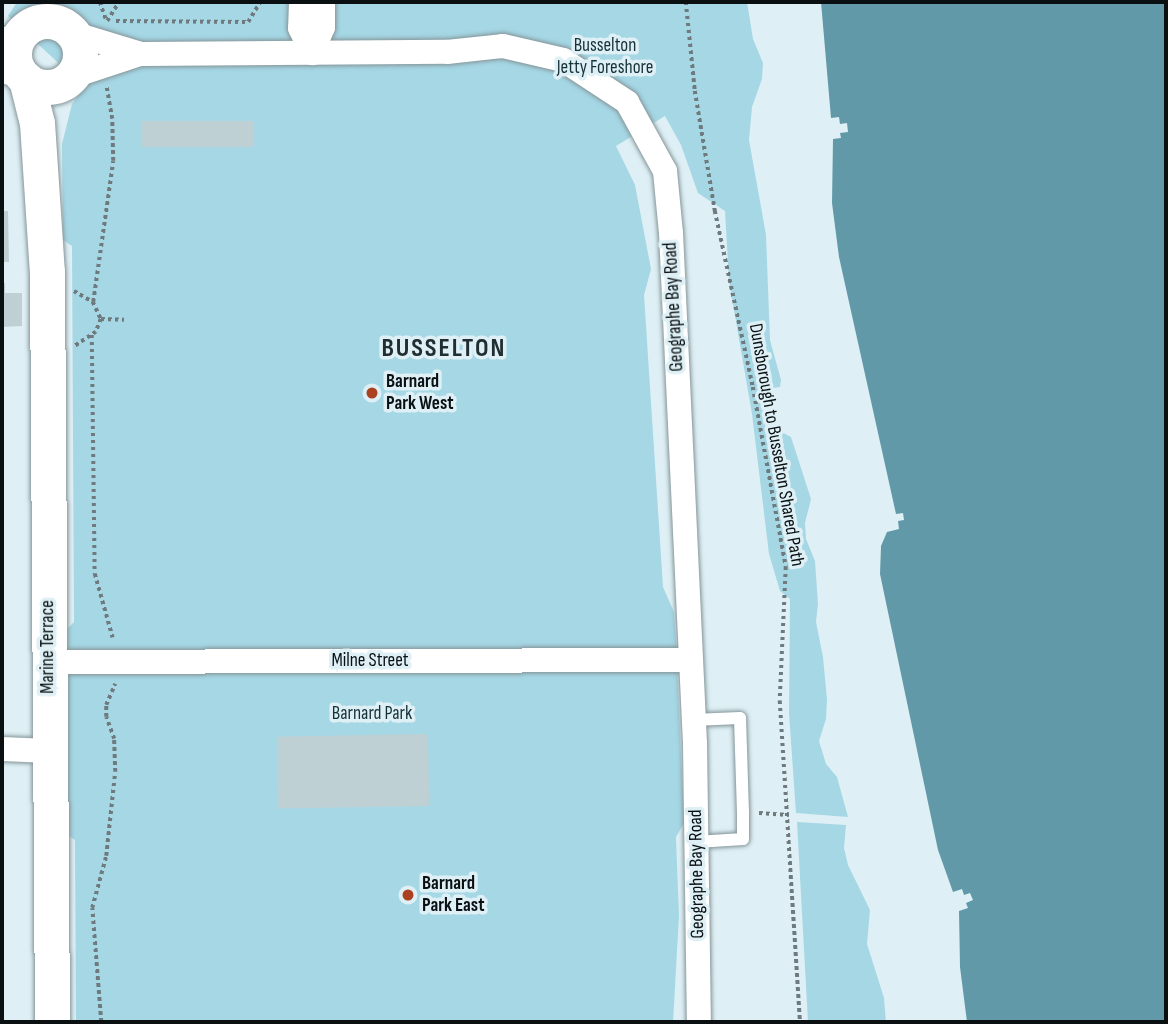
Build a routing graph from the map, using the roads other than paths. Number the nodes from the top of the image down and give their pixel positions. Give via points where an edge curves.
1 (300, 2) edge
2 (323, 2) edge
3 (20, 27) edge
4 (81, 44) edge
5 (312, 53) junction
6 (18, 76) edge
7 (47, 272) junction
8 (691, 660) junction
9 (48, 662) junction
10 (693, 720) junction
11 (2, 749) edge
12 (49, 751) junction
13 (696, 842) junction
14 (52, 1022) edge
15 (699, 1022) edge

1 - 5 street via 300,28
2 - 5 street via 323,27
3 - 4 street via 42,21 62,24
3 - 6 street via 15,51
4 - 5 street, Geographe Bay Road via 141,54
4 - 6 street via 61,83 43,86
4 - 7 street, Marine Terrace via 58,135
5 - 8 street, Geographe Bay Road via 447,52 503,46 563,60 627,102 665,171
6 - 7 street, Marine Terrace via 37,123
7 - 9 street, Marine Terrace
8 - 9 street, Milne Street
8 - 10 street, Geographe Bay Road
9 - 12 street, Marine Terrace
10 - 13 street, Geographe Bay Road
10 - 13 lane via 740,718 743,812 743,839
11 - 12 street
12 - 14 street, Marine Terrace
13 - 15 street, Geographe Bay Road

